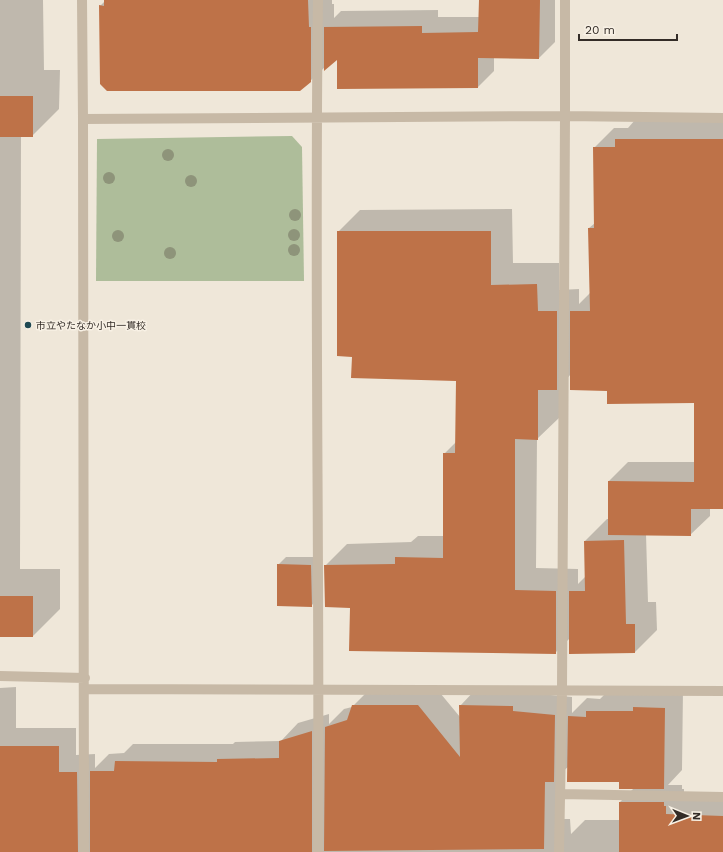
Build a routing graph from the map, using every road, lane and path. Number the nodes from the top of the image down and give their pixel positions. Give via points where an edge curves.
1 (82, 0) edge
2 (318, 0) edge
3 (565, 0) edge
4 (565, 116) junction
5 (316, 117) junction
6 (723, 118) edge
7 (83, 119) junction
8 (0, 676) edge
9 (85, 678) junction
10 (84, 689) junction
11 (319, 689) junction
12 (562, 690) junction
13 (723, 691) edge
14 (560, 794) junction
15 (723, 797) edge
16 (84, 852) edge
17 (318, 852) edge
18 (559, 852) edge

1 - 7 street
2 - 5 street
3 - 4 street
4 - 5 street
4 - 6 street
4 - 12 street
5 - 7 street
5 - 11 street
7 - 9 street
8 - 9 street
9 - 10 street
10 - 11 street
10 - 16 street
11 - 12 street
11 - 17 street
12 - 13 street
12 - 14 street
14 - 15 street
14 - 18 street

